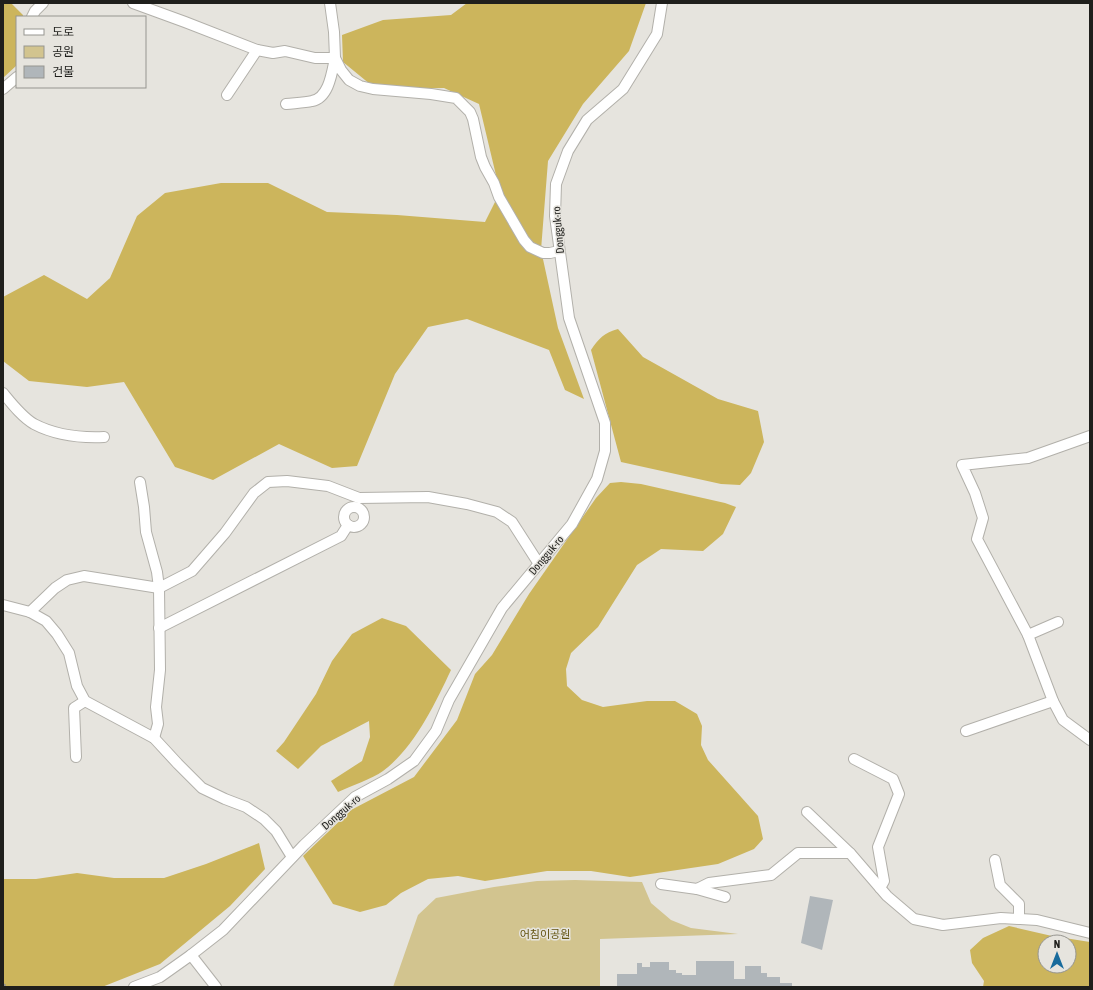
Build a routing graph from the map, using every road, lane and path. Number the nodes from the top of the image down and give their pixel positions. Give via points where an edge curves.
1 (43, 3) edge
2 (133, 3) edge
3 (330, 3) edge
4 (662, 3) edge
5 (32, 16) edge
6 (257, 50) junction
7 (335, 58) junction
8 (16, 78) edge
9 (3, 89) edge
10 (228, 95) dead end
11 (286, 104) dead end
12 (559, 251) junction
13 (3, 393) edge
14 (1090, 436) edge
15 (104, 437) dead end
16 (140, 482) dead end
17 (358, 502) junction
18 (348, 525) junction
19 (539, 564) junction
20 (159, 588) junction
21 (3, 605) edge
22 (30, 612) junction
23 (1058, 622) dead end
24 (159, 628) junction
25 (1028, 634) junction
26 (85, 701) junction
27 (1053, 701) junction
28 (966, 731) dead end
29 (154, 738) junction
30 (1090, 740) edge
31 (76, 757) dead end
32 (854, 759) dead end
33 (807, 812) dead end
34 (850, 853) junction
35 (292, 857) junction
36 (995, 860) dead end
37 (661, 884) dead end
38 (880, 888) junction
39 (697, 889) junction
40 (725, 897) dead end
41 (1020, 919) junction
42 (1090, 932) edge
43 (191, 955) junction
44 (3, 984) edge
45 (8, 987) edge
46 (134, 987) edge
47 (216, 987) edge

1 - 5 street
2 - 6 street
3 - 7 street
4 - 12 street, Dongguk-ro via 657,34 627,83 587,120 568,151 556,184 555,216
6 - 7 street
6 - 10 street
7 - 11 street via 331,78 322,95 313,101
7 - 12 street via 349,80 360,86 456,98 470,112 481,157 499,197 524,240 530,247 543,253
8 - 9 street
12 - 19 street, Dongguk-ro via 569,318 605,423 605,451 597,479 572,524
13 - 15 street via 18,411 34,424 59,434
14 - 25 street via 1028,458 962,465 975,492 983,518 977,539
16 - 20 street via 146,532
17 - 18 street via 345,512 344,519
17 - 18 street via 364,520 357,526
17 - 19 street via 428,497 497,512 512,522
17 - 20 street via 328,486 287,481 268,482 254,493 225,533 192,571
18 - 24 street via 341,536
19 - 35 street, Dongguk-ro via 502,608 449,700 436,731 414,761 355,797
20 - 22 street via 84,576 67,580
20 - 24 street
21 - 22 street
22 - 26 street via 46,621 70,653 77,686
23 - 25 street
24 - 29 street via 160,670 156,707 158,724
25 - 27 street
26 - 29 street
26 - 31 street via 74,708
27 - 28 street
27 - 30 street via 1063,720
29 - 35 street via 202,788 246,807 264,818 276,831
32 - 38 street via 893,779 898,794 878,847 884,881
33 - 34 street
34 - 38 street
34 - 39 street via 798,854 771,876 709,883
35 - 43 street, Dongguk-ro via 223,930
36 - 41 street via 1000,885 1019,904
37 - 39 street
38 - 41 street via 914,919 943,925 1001,918
39 - 40 street
41 - 42 street via 1037,920
43 - 46 street, Dongguk-ro via 160,977
43 - 47 street
44 - 45 path

